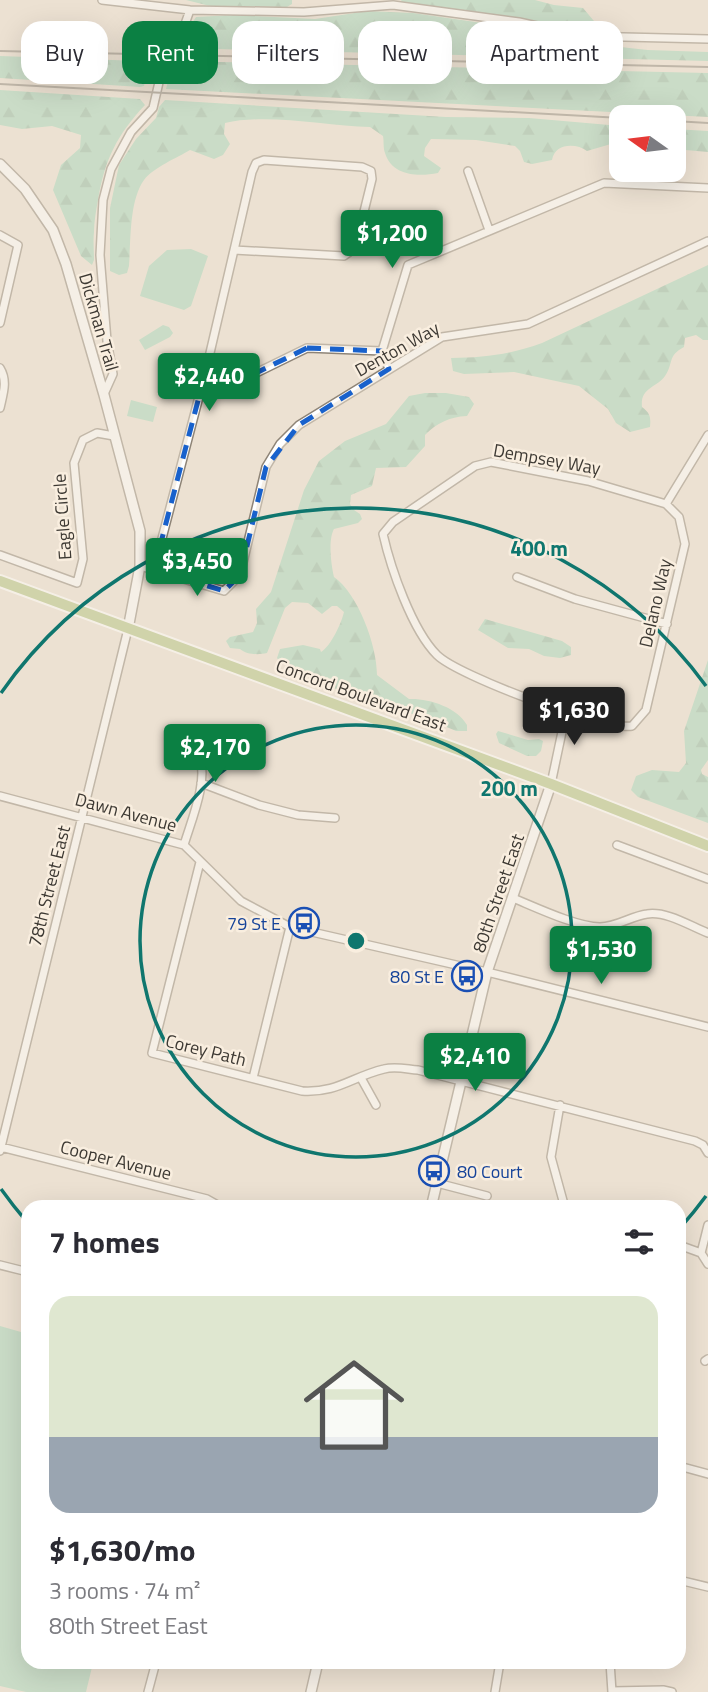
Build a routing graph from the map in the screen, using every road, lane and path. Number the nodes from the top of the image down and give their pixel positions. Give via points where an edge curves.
1 (102, 0) edge
2 (190, 10) junction
3 (708, 39) edge
4 (0, 164) edge
5 (468, 171) dead end
6 (708, 188) edge
7 (489, 230) junction
8 (0, 235) edge
9 (708, 241) edge
10 (234, 250) junction
11 (0, 323) edge
12 (382, 351) junction
13 (389, 369) junction
14 (1, 370) edge
15 (206, 370) junction
16 (104, 395) junction
17 (0, 408) edge
18 (708, 435) edge
19 (114, 436) junction
20 (666, 503) junction
21 (0, 555) edge
22 (140, 566) junction
23 (154, 569) junction
24 (517, 577) dead end
25 (0, 581) edge
26 (667, 624) junction
27 (128, 629) junction
28 (566, 713) junction
29 (180, 735) dead end
30 (201, 783) junction
31 (551, 784) junction
32 (0, 796) edge
33 (83, 816) junction
34 (335, 818) dead end
35 (184, 845) junction
36 (617, 845) dead end
37 (708, 846) edge
38 (200, 862) junction
39 (708, 878) edge
40 (513, 898) junction
41 (290, 927) junction
42 (708, 933) edge
43 (487, 972) junction
44 (708, 1027) edge
45 (361, 1077) junction
46 (253, 1078) junction
47 (462, 1082) junction
48 (376, 1105) dead end
49 (560, 1105) junction
50 (1, 1149) edge
51 (708, 1153) edge
52 (437, 1183) junction
53 (487, 1196) dead end
54 (209, 1200) edge
55 (433, 1200) edge
56 (563, 1200) edge
57 (708, 1225) edge
58 (686, 1248) edge
59 (701, 1253) junction
60 (708, 1264) edge
61 (0, 1265) edge
62 (21, 1270) edge
63 (686, 1468) edge
64 (708, 1474) edge
65 (686, 1582) edge
66 (708, 1587) edge
67 (154, 1669) edge
68 (316, 1669) edge
69 (499, 1669) edge
70 (610, 1669) edge
71 (612, 1691) edge
72 (148, 1692) edge
73 (311, 1692) edge
74 (495, 1692) edge
75 (672, 1692) edge

1 - 2 street
2 - 3 street via 304,12 393,5 519,22 582,36
2 - 16 street via 167,48 153,108 131,132 111,169 103,200 100,255 113,374
4 - 16 street, Dickman Trail via 25,189 53,230
5 - 7 street
6 - 7 street via 604,183
7 - 12 street via 408,265
8 - 11 street via 18,245
9 - 13 street, Denton Way via 528,324 442,337
10 - 10 street via 256,163 288,161 371,171 351,252 344,256
10 - 15 street
12 - 13 street
12 - 15 street via 307,348 258,372 222,367
13 - 23 street, Denton Way via 299,425 280,444 266,467 240,575 223,591
14 - 17 street via 5,387
15 - 23 street
16 - 19 street, Dickman Trail
18 - 20 street
19 - 21 street, Eagle Circle via 97,433 83,440 74,463 83,559 77,583
19 - 22 street, Dickman Trail via 140,531
20 - 26 street, Delano Way via 679,517 685,544
20 - 28 street, Dempsey Way via 588,481 491,462 475,466 393,522 383,534 390,564 421,632 438,656 465,672
22 - 23 street
22 - 27 street, Dickman Trail
24 - 26 street via 575,599
25 - 27 main road, Concord Boulevard East
26 - 28 street, Delano Way via 646,710 632,726 620,728
27 - 31 main road, Concord Boulevard East
27 - 33 street, 78th Street East
28 - 31 street, 80th Street East
29 - 30 street via 198,753
30 - 34 street via 298,816
30 - 35 street
31 - 37 main road, Concord Boulevard East
31 - 40 street, 80th Street East
32 - 33 street, Dawn Avenue
33 - 35 street, Dawn Avenue
33 - 50 street, 78th Street East
35 - 38 street, Dawn Avenue
36 - 39 street
38 - 41 street, Dawn Avenue via 241,901
38 - 46 street, Corey Path via 152,1053
40 - 42 street via 587,925 613,925 645,914 662,914
40 - 43 street, 80th Street East
41 - 43 street, Dawn Avenue
41 - 46 street
43 - 44 street, Dawn Avenue
43 - 47 street, 80th Street East
45 - 46 street, Corey Path via 319,1092
45 - 47 street, Corey Path via 400,1067
45 - 48 street
47 - 49 street, Corey Path
47 - 52 street, 80th Street East
49 - 51 street, Corey Path via 695,1141
49 - 56 street via 551,1157
50 - 54 street, Cooper Avenue
52 - 53 street
52 - 55 street, 80th Street East
57 - 59 street
58 - 59 street
59 - 60 street
61 - 62 street
63 - 64 street
65 - 66 street
67 - 72 street
68 - 73 street
69 - 74 street
70 - 71 street
71 - 75 street

